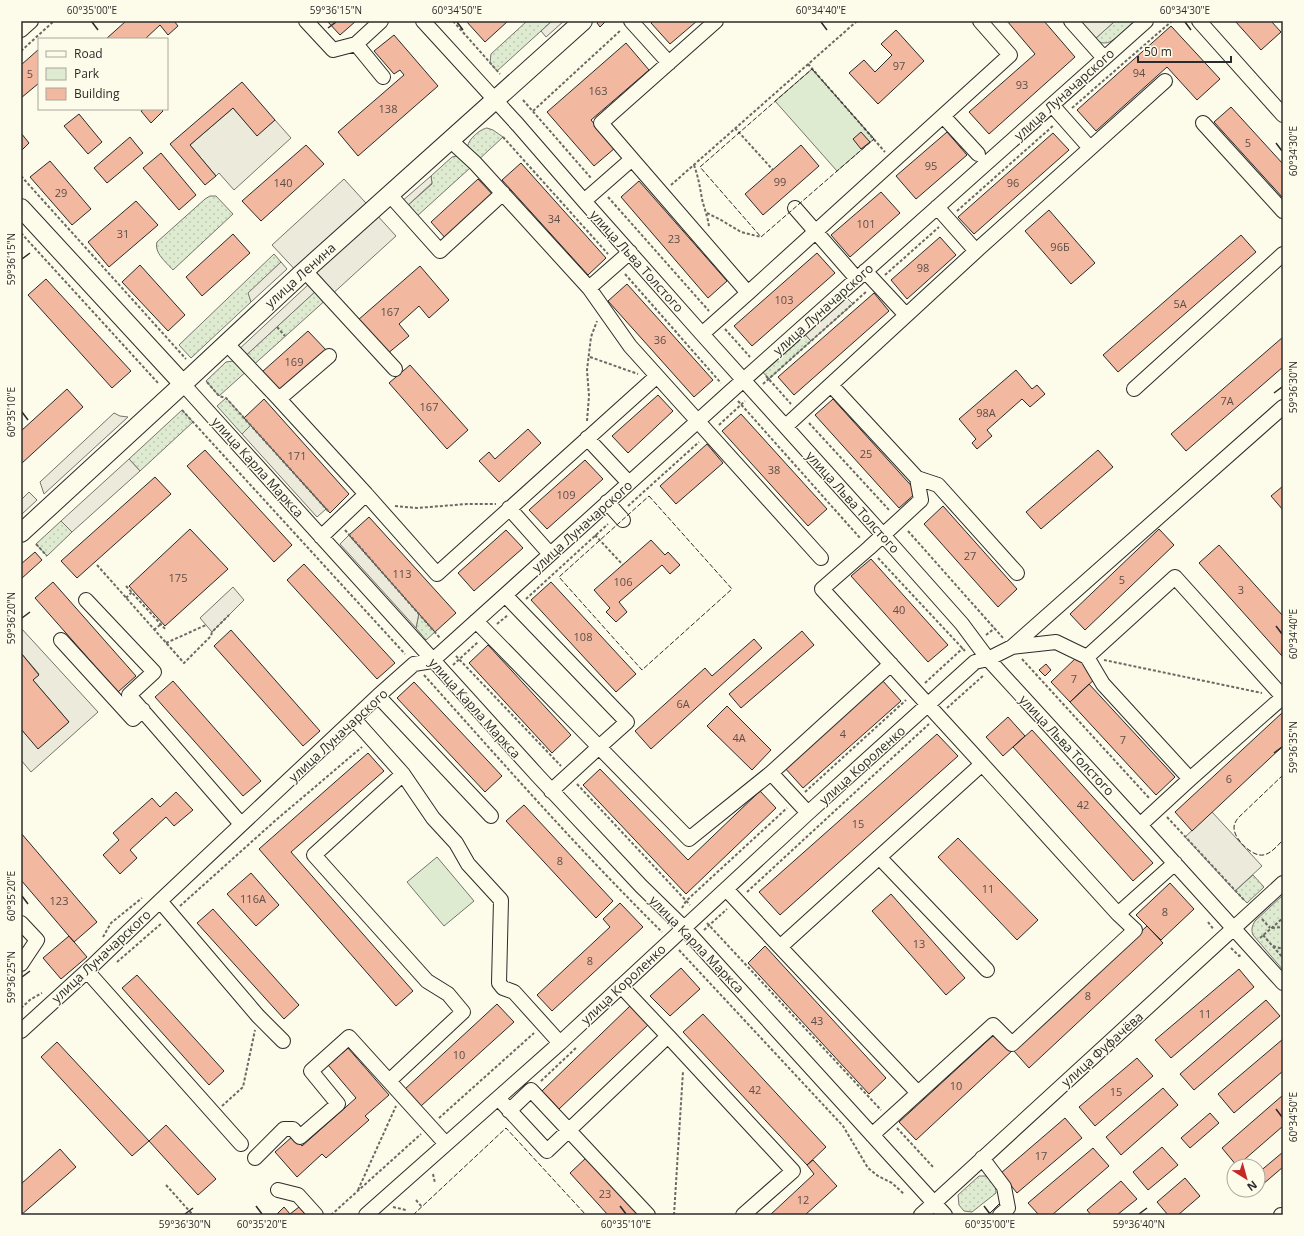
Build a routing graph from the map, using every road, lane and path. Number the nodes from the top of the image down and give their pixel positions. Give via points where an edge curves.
1 (31, 21) edge
2 (54, 21) edge
3 (306, 21) edge
4 (381, 21) edge
5 (423, 21) edge
6 (453, 21) edge
7 (582, 21) edge
8 (631, 21) edge
9 (716, 21) edge
10 (857, 21) edge
11 (980, 21) edge
12 (1071, 21) edge
13 (1146, 21) edge
14 (1199, 21) edge
15 (21, 30) edge
16 (356, 44) junction
17 (21, 51) edge
18 (1104, 58) junction
19 (669, 63) junction
20 (808, 64) junction
21 (500, 74) dead end
22 (383, 78) dead end
23 (1165, 82) dead end
24 (495, 100) junction
25 (523, 100) dead end
26 (1052, 105) junction
27 (533, 111) junction
28 (1283, 115) edge
29 (943, 116) junction
30 (1203, 123) dead end
31 (735, 128) junction
32 (503, 137) dead end
33 (450, 140) junction
34 (1090, 148) junction
35 (978, 154) dead end
36 (632, 159) junction
37 (894, 161) junction
38 (694, 165) junction
39 (773, 170) dead end
40 (21, 176) edge
41 (600, 188) junction
42 (503, 193) junction
43 (389, 194) junction
44 (661, 194) junction
45 (584, 201) junction
46 (937, 207) junction
47 (21, 208) edge
48 (795, 208) dead end
49 (1283, 211) edge
50 (707, 213) junction
51 (21, 232) edge
52 (816, 232) junction
53 (761, 237) dead end
54 (709, 248) junction
55 (976, 251) junction
56 (630, 252) junction
57 (1283, 254) edge
58 (616, 264) junction
59 (304, 270) junction
60 (861, 275) junction
61 (589, 288) junction
62 (748, 293) junction
63 (603, 308) junction
64 (906, 316) junction
65 (717, 321) junction
66 (277, 327) dead end
67 (702, 334) junction
68 (285, 336) dead end
69 (226, 343) junction
70 (329, 356) dead end
71 (589, 356) junction
72 (186, 359) dead end
73 (758, 367) junction
74 (395, 369) dead end
75 (657, 376) junction
76 (744, 380) junction
77 (206, 381) dead end
78 (158, 383) dead end
79 (183, 384) junction
80 (831, 384) junction
81 (1134, 389) dead end
82 (730, 392) junction
83 (279, 399) junction
84 (741, 404) junction
85 (1283, 407) edge
86 (182, 410) dead end
87 (800, 413) junction
88 (698, 421) junction
89 (786, 426) junction
90 (708, 434) junction
91 (587, 438) junction
92 (917, 478) junction
93 (629, 483) junction
94 (366, 494) junction
95 (608, 502) junction
96 (378, 507) junction
97 (509, 508) junction
98 (621, 517) junction
99 (899, 520) junction
100 (337, 521) junction
101 (585, 523) junction
102 (21, 533) edge
103 (596, 535) junction
104 (883, 535) junction
105 (321, 537) junction
106 (36, 544) dead end
107 (869, 548) junction
108 (550, 554) junction
109 (47, 556) dead end
110 (821, 558) dead end
111 (97, 565) dead end
112 (623, 565) dead end
113 (1017, 573) dead end
114 (126, 586) dead end
115 (132, 592) junction
116 (505, 595) junction
117 (126, 598) junction
118 (86, 600) dead end
119 (517, 607) junction
120 (229, 615) dead end
121 (476, 621) junction
122 (160, 624) junction
123 (206, 625) dead end
124 (996, 628) junction
125 (154, 630) junction
126 (166, 630) dead end
127 (488, 633) junction
128 (61, 640) dead end
129 (976, 642) junction
130 (166, 643) junction
131 (448, 646) junction
132 (1012, 647) junction
133 (962, 649) junction
134 (1087, 657) junction
135 (459, 659) junction
136 (432, 660) junction
137 (981, 661) junction
138 (414, 664) junction
139 (891, 664) junction
140 (444, 673) junction
141 (916, 691) junction
142 (378, 696) junction
143 (1283, 697) edge
144 (929, 705) junction
145 (143, 710) junction
146 (938, 716) junction
147 (354, 719) junction
148 (371, 739) junction
149 (599, 747) junction
150 (982, 764) junction
151 (771, 773) junction
152 (403, 774) junction
153 (569, 775) junction
154 (1190, 779) junction
155 (551, 791) junction
156 (796, 800) junction
157 (1158, 808) junction
158 (808, 813) junction
159 (491, 816) dead end
160 (241, 824) junction
161 (1140, 824) junction
162 (879, 858) junction
163 (1175, 863) junction
164 (1283, 883) edge
165 (726, 889) junction
166 (160, 901) junction
167 (737, 901) junction
168 (686, 902) junction
169 (1247, 903) dead end
170 (172, 914) junction
171 (698, 914) junction
172 (1118, 914) junction
173 (1260, 916) dead end
174 (1206, 918) dead end
175 (1283, 918) edge
176 (21, 923) edge
177 (679, 923) junction
178 (709, 926) junction
179 (1283, 927) edge
180 (1234, 928) junction
181 (1270, 928) junction
182 (1215, 931) dead end
183 (1263, 935) junction
184 (694, 939) junction
185 (670, 940) junction
186 (1257, 940) dead end
187 (1272, 946) junction
188 (780, 947) junction
189 (1283, 948) edge
190 (1283, 958) edge
191 (21, 964) edge
192 (113, 966) dead end
193 (987, 970) dead end
194 (87, 971) junction
195 (1283, 983) edge
196 (621, 986) junction
197 (258, 1016) junction
198 (544, 1025) junction
199 (21, 1030) edge
200 (668, 1036) junction
201 (282, 1041) dead end
202 (560, 1043) junction
203 (684, 1054) junction
204 (389, 1082) junction
205 (918, 1093) junction
206 (401, 1095) junction
207 (498, 1098) junction
208 (509, 1111) junction
209 (213, 1114) junction
210 (889, 1120) junction
211 (430, 1126) junction
212 (568, 1131) junction
213 (872, 1135) junction
214 (241, 1144) dead end
215 (446, 1144) junction
216 (255, 1158) dead end
217 (982, 1158) junction
218 (933, 1167) dead end
219 (166, 1185) dead end
220 (278, 1190) dead end
221 (358, 1191) junction
222 (904, 1194) dead end
223 (416, 1200) dead end
224 (934, 1203) junction
225 (422, 1207) dead end
226 (193, 1215) edge
227 (316, 1215) edge
228 (331, 1215) edge
229 (366, 1215) edge
230 (648, 1215) edge
231 (674, 1215) edge
232 (743, 1215) edge
233 (921, 1215) edge
234 (945, 1215) edge
235 (1000, 1215) edge

1 - 15 street
2 - 17 path
3 - 16 street via 333,50
4 - 16 street
5 - 24 street, улица Льва Толстого
6 - 21 path
7 - 24 main road, улица Ленина
8 - 19 street
8 - 27 path
9 - 19 street
10 - 20 path
11 - 29 street via 1010,56
12 - 18 street
13 - 18 street, улица Луначарского
14 - 28 street
16 - 22 street
18 - 26 street, улица Луначарского
19 - 36 street via 601,123
20 - 31 path
20 - 37 path
23 - 34 street
24 - 33 main road, улица Ленина
24 - 45 street, улица Льва Толстого
25 - 27 path
26 - 34 street
26 - 46 street, улица Луначарского
27 - 41 path
29 - 35 street
29 - 37 street
30 - 49 street
31 - 38 path
31 - 39 path
32 - 58 path
33 - 42 street
33 - 43 main road, улица Ленина
34 - 55 street
36 - 41 street
36 - 44 street
37 - 52 street
38 - 44 path
38 - 50 path
40 - 72 path
41 - 45 street
41 - 65 path
42 - 43 street via 440,251
42 - 61 street
43 - 59 main road, улица Ленина
44 - 54 street
45 - 56 street, улица Льва Толстого
46 - 55 street
46 - 60 street, улица Луначарского
47 - 79 main road, улица Карла Маркса
48 - 52 street
50 - 53 path via 742,232
50 - 54 path
51 - 78 path
52 - 60 street
52 - 62 street
54 - 62 street
55 - 64 street
56 - 58 street
56 - 67 street, улица Льва Толстого
57 - 81 street
58 - 61 street
58 - 82 path
59 - 69 main road, улица Ленина
59 - 74 street
60 - 64 street
60 - 73 street, улица Луначарского
61 - 63 street
62 - 65 street
63 - 71 path via 591,337
63 - 75 street via 630,346
64 - 80 street
65 - 67 street
65 - 73 path
66 - 68 path
67 - 76 street, улица Льва Толстого
69 - 79 main road, улица Ленина
69 - 83 street
70 - 83 street
71 - 75 path via 636,374
71 - 91 path
73 - 76 street, улица Луначарского
73 - 87 path
75 - 88 street
75 - 91 street
76 - 82 street, улица Луначарского
76 - 89 street, улица Льва Толстого
77 - 100 path via 219,396 226,398
79 - 102 main road, улица Ленина
79 - 105 street, улица Карла Маркса
80 - 87 street
80 - 92 street
82 - 84 path
82 - 88 street, улица Луначарского
83 - 94 street
84 - 90 path
84 - 107 path
85 - 132 street
86 - 138 path
87 - 89 street
87 - 99 path
88 - 90 street
88 - 93 street, улица Луначарского
89 - 104 street, улица Льва Толстого
90 - 98 path
90 - 110 street
91 - 93 street
91 - 97 street
92 - 99 street via 921,500
92 - 113 street via 938,485
93 - 95 street, улица Луначарского
94 - 96 street
94 - 100 street
95 - 98 street
95 - 101 street, улица Луначарского
96 - 97 path via 417,508 493,503
96 - 97 street via 437,574
97 - 108 street
98 - 103 path
99 - 104 street
99 - 124 path
100 - 105 street
100 - 131 path
101 - 103 path
101 - 108 street, улица Луначарского
103 - 112 path
103 - 119 path
104 - 107 street
104 - 129 street, улица Льва Толстого
105 - 136 street, улица Карла Маркса
106 - 109 path
107 - 133 path
107 - 139 street via 822,589
108 - 116 street, улица Луначарского
111 - 117 path
114 - 115 path
115 - 117 path
115 - 122 path
116 - 119 street
116 - 121 street, улица Луначарского
117 - 125 path
118 - 145 street via 154,672 129,694
119 - 127 path
119 - 149 street via 627,722
120 - 130 path via 184,663
121 - 127 street
121 - 131 street, улица Луначарского
122 - 125 path
122 - 126 path
123 - 130 path
124 - 129 path
124 - 132 path
125 - 130 path
127 - 135 path
127 - 149 street
128 - 145 street via 133,719
129 - 133 path
129 - 137 street, улица Льва Толстого
131 - 135 path
131 - 136 street, улица Луначарского
132 - 134 street via 1056,642
132 - 137 street, улица Короленко
132 - 157 path
133 - 137 path
133 - 141 path
134 - 143 path
134 - 143 street via 1175,577
134 - 154 street via 1103,684
135 - 140 path
135 - 153 path
136 - 138 street, улица Луначарского
136 - 140 street, улица Карла Маркса
137 - 144 street, улица Короленко
137 - 146 path via 985,674
137 - 161 street, улица Льва Толстого
138 - 142 street, улица Луначарского
138 - 177 path via 525,787 663,933
139 - 141 street
139 - 151 street
140 - 155 street, улица Карла Маркса
141 - 144 street
141 - 156 path
142 - 147 street, улица Луначарского
142 - 159 street
143 - 154 street
144 - 146 street
144 - 158 street, улица Короленко
145 - 160 street
146 - 150 street
146 - 167 path
147 - 148 street
147 - 160 street, улица Луначарского
148 - 152 street
148 - 170 path
149 - 151 street via 689,838
149 - 153 street
150 - 162 street
150 - 172 street
151 - 156 street
152 - 198 street via 433,818 456,843 468,864 501,900 498,983 514,992
152 - 204 street via 314,855 427,981 448,994 463,1012
153 - 155 street
153 - 168 path
154 - 157 street
155 - 177 street, улица Карла Маркса
156 - 158 street
156 - 168 path
157 - 161 street
157 - 169 path
158 - 165 street, улица Короленко
160 - 166 street, улица Луначарского
161 - 163 street, улица Льва Толстого
162 - 188 street
162 - 193 street
163 - 172 street
163 - 180 street, улица Льва Толстого
164 - 180 street, улица Фуфачёва
165 - 167 street
165 - 171 street, улица Короленко
166 - 170 street
166 - 194 street, улица Луначарского
167 - 178 path
167 - 188 street
168 - 171 path
168 - 177 path
170 - 192 path
170 - 197 street
171 - 177 street, улица Короленко
171 - 178 path
172 - 205 street via 1135,930 1012,1044 993,1025
173 - 181 path
174 - 182 path
175 - 181 path
176 - 191 street via 37,940
177 - 184 street, улица Карла Маркса
177 - 185 street, улица Короленко
178 - 184 path
178 - 210 path
179 - 181 path
180 - 195 street, улица Льва Толстого
180 - 217 street, улица Фуфачёва
181 - 183 path
183 - 186 path
183 - 187 path
184 - 213 street, улица Карла Маркса
185 - 196 street, улица Короленко
185 - 222 path via 843,1126 868,1168
187 - 189 path
187 - 190 path
188 - 205 street
194 - 199 street, улица Луначарского
194 - 209 street
196 - 200 street
196 - 202 street, улица Короленко
197 - 201 street
197 - 209 path via 243,1087
198 - 202 street
198 - 211 path
200 - 203 street
200 - 212 street
202 - 207 street, улица Короленко
203 - 231 path
203 - 232 street via 793,1171
204 - 206 street
204 - 216 street via 349,1036 311,1072 338,1104 300,1137 293,1129 284,1129
205 - 210 street
206 - 211 street
206 - 221 path
207 - 208 street
207 - 215 street, улица Короленко
208 - 212 street via 547,1151
208 - 212 street via 531,1090
209 - 214 street
210 - 213 street
210 - 218 path
211 - 215 street
211 - 221 path
212 - 230 street
213 - 224 street, улица Карла Маркса
215 - 229 street, улица Короленко
217 - 224 street, улица Фуфачёва
217 - 235 street via 1004,1187 1008,1208
219 - 226 path
220 - 227 street via 298,1195
221 - 228 path
223 - 225 path
224 - 233 street, улица Фуфачёва
224 - 234 street, улица Карла Маркса

